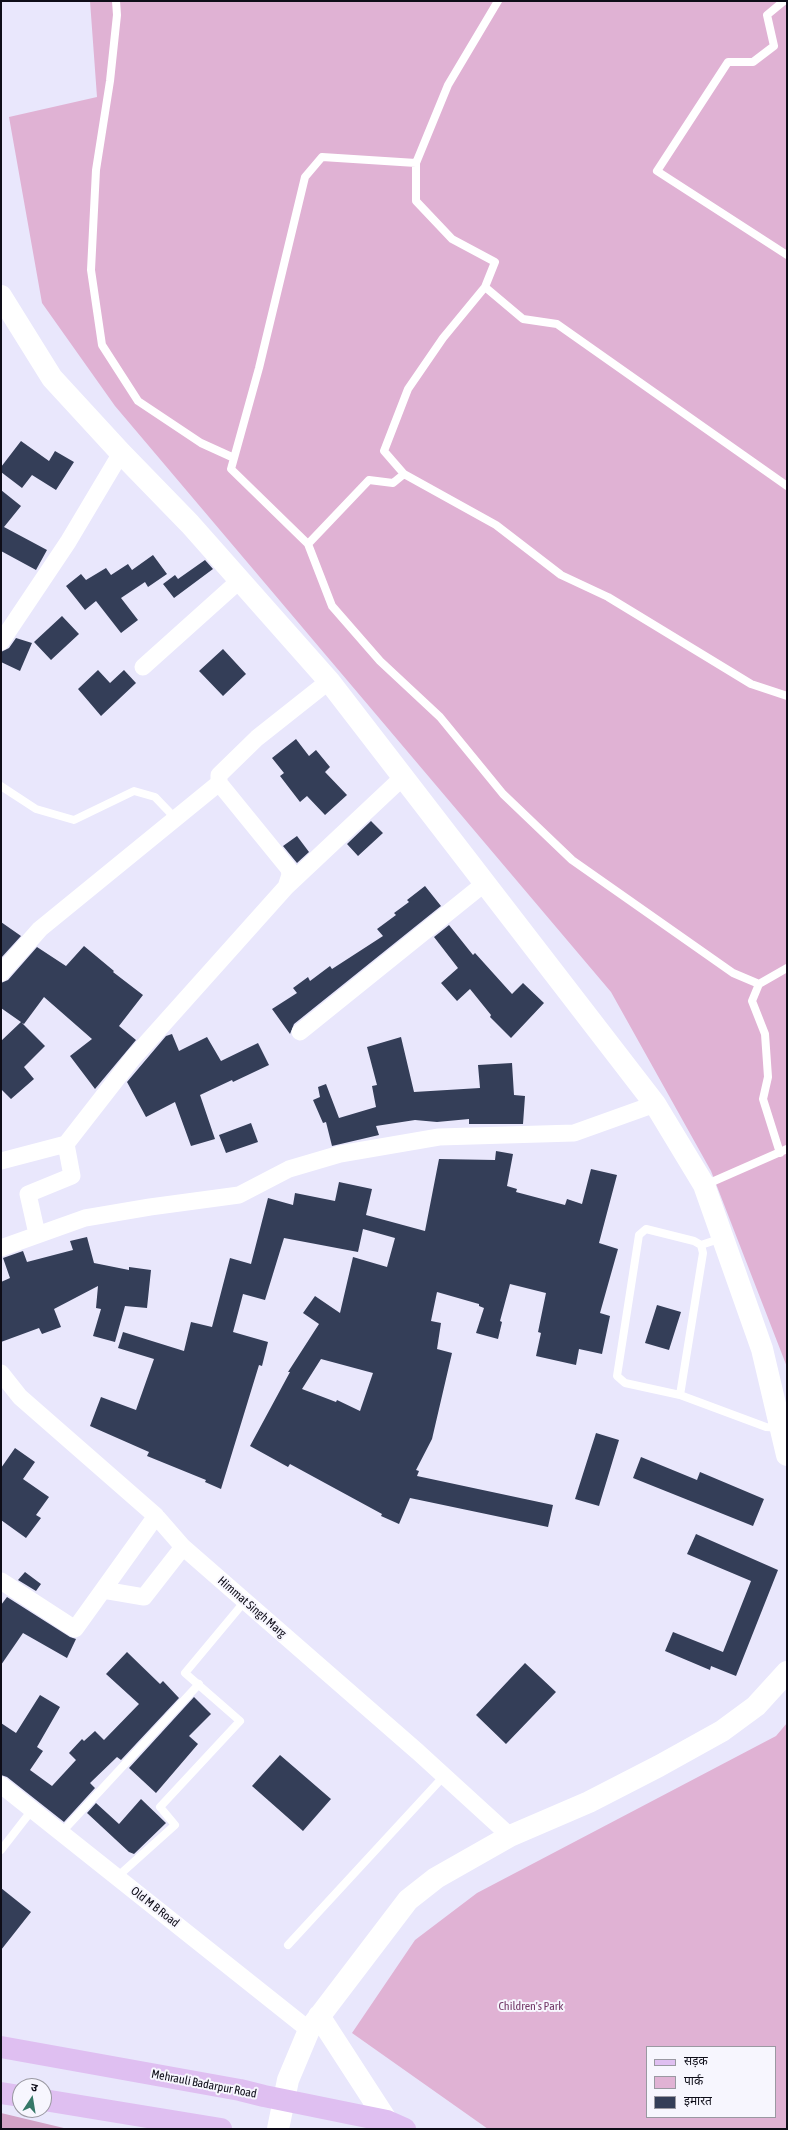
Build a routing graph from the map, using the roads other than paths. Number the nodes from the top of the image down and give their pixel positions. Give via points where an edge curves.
1 (116, 1) edge
2 (498, 1) edge
3 (784, 1) edge
4 (416, 164) junction
5 (787, 255) edge
6 (485, 287) junction
7 (1, 296) edge
8 (121, 453) junction
9 (234, 458) junction
10 (404, 474) junction
11 (787, 486) edge
12 (308, 544) junction
13 (240, 580) junction
14 (1, 642) edge
15 (143, 667) dead end
16 (328, 681) junction
17 (787, 696) edge
18 (402, 778) junction
19 (219, 783) junction
20 (1, 786) edge
21 (176, 818) junction
22 (485, 883) junction
23 (286, 888) junction
24 (787, 968) edge
25 (1, 973) edge
26 (759, 984) junction
27 (300, 1032) dead end
28 (656, 1104) junction
29 (66, 1144) junction
30 (783, 1151) edge
31 (1, 1161) edge
32 (704, 1185) junction
33 (38, 1234) junction
34 (723, 1238) junction
35 (700, 1245) junction
36 (1, 1248) edge
37 (1, 1373) edge
38 (680, 1395) junction
39 (781, 1428) junction
40 (787, 1454) edge
41 (156, 1516) junction
42 (183, 1547) junction
43 (1, 1581) edge
44 (103, 1590) junction
45 (245, 1601) junction
46 (787, 1672) edge
47 (199, 1684) junction
48 (444, 1776) junction
49 (1, 1785) edge
50 (32, 1810) junction
51 (61, 1833) junction
52 (510, 1836) junction
53 (1, 1850) edge
54 (117, 1877) junction
55 (288, 1945) dead end
56 (314, 2023) junction
57 (1, 2047) edge
58 (1, 2093) edge
59 (12, 2095) edge
60 (284, 2100) junction
61 (52, 2101) edge
62 (396, 2125) edge
63 (221, 2129) edge
64 (278, 2129) edge

1 - 9 lane via 117,15 110,81 96,170 92,262 102,345 138,401 201,443
2 - 4 lane via 448,85
3 - 5 lane via 768,15 774,46 753,62 728,62 657,170
4 - 6 lane via 416,201 452,239 495,262
4 - 9 lane via 322,157 305,177 259,368
6 - 10 lane via 443,338 408,390 384,451
6 - 11 lane via 523,319 557,324
7 - 8 street via 52,378
8 - 13 street
8 - 14 street via 68,542
9 - 12 lane via 230,469
10 - 12 lane via 392,483 369,480
10 - 17 lane via 496,525 560,575 608,597 752,684
12 - 26 lane via 332,606 380,661 440,716 503,794 572,860 732,973
13 - 15 street
13 - 16 street
16 - 18 street
16 - 19 street via 257,738 221,771
18 - 22 street
18 - 23 street
19 - 21 street
19 - 23 street via 289,869
20 - 21 lane via 36,809 74,820 134,791 155,796
21 - 25 street via 40,929
22 - 27 street
22 - 28 street
23 - 29 street via 133,1058
24 - 26 lane
26 - 30 lane via 752,1000 765,1034 768,1077 763,1099
28 - 32 street
28 - 33 street via 574,1133 439,1137 340,1154 289,1169 239,1195 150,1206 85,1218
29 - 31 street
29 - 33 street via 72,1176 28,1194
30 - 32 lane
32 - 34 street
33 - 36 street
34 - 35 lane
34 - 39 street via 762,1349
35 - 38 lane via 703,1253
35 - 38 lane via 694,1241 646,1229 639,1235 617,1376 625,1383
37 - 41 street, Himmat Singh Marg via 20,1397
38 - 39 lane via 766,1427
39 - 40 street
41 - 42 street, Himmat Singh Marg
41 - 44 street
42 - 44 street via 144,1598
42 - 45 street, Himmat Singh Marg
43 - 44 street via 76,1629
45 - 47 lane via 185,1673
45 - 48 street, Himmat Singh Marg
46 - 52 street via 756,1706 722,1731 589,1802
47 - 51 lane
47 - 54 lane via 240,1721 160,1807 175,1825
48 - 52 street, Himmat Singh Marg
48 - 55 lane
49 - 50 street, Old M B Road
50 - 51 street, Old M B Road
50 - 53 lane
51 - 54 street, Old M B Road
52 - 56 street via 436,1878 408,1900
54 - 56 street, Old M B Road
56 - 60 street via 288,2080
56 - 62 street
57 - 60 main road, Mehrauli Badarpur Road
58 - 59 main road
60 - 62 main road, Mehrauli Badarpur Road
60 - 64 street
61 - 63 main road

